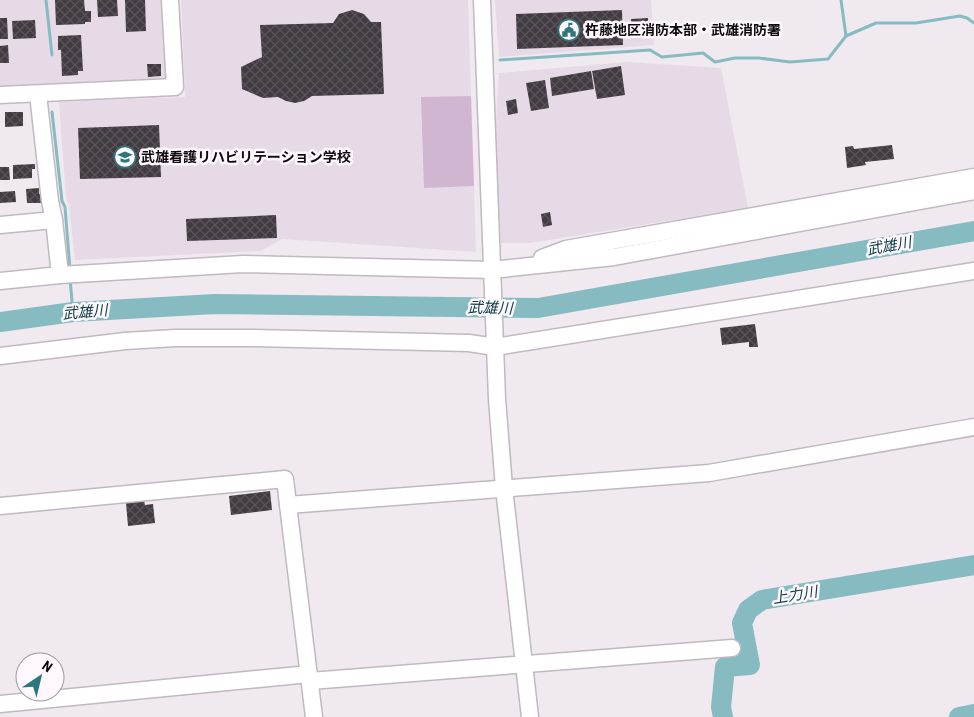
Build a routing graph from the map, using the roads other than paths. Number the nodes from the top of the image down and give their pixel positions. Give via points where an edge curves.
1 (170, 0) edge
2 (482, 0) edge
3 (38, 94) junction
4 (0, 95) edge
5 (974, 177) edge
6 (974, 191) edge
7 (54, 220) junction
8 (0, 226) edge
9 (518, 267) junction
10 (974, 271) edge
11 (492, 272) junction
12 (60, 275) junction
13 (0, 281) edge
14 (495, 345) junction
15 (0, 356) edge
16 (974, 427) edge
17 (504, 488) junction
18 (288, 505) junction
19 (0, 506) edge
20 (724, 648) dead end
21 (524, 665) junction
22 (310, 678) junction
23 (0, 704) edge
24 (314, 717) edge
25 (530, 717) edge

1 - 3 street via 175,87
2 - 11 street
3 - 4 street
3 - 7 street
5 - 9 street via 566,249
6 - 9 street via 614,256
7 - 8 street
7 - 12 street
9 - 11 street
10 - 14 street
11 - 12 street via 243,264
11 - 14 street
12 - 13 street
14 - 15 street via 175,338
14 - 17 street
16 - 17 street via 709,473
17 - 18 street
17 - 21 street
18 - 19 street via 285,479
18 - 22 street
20 - 21 street
21 - 22 street
21 - 25 street
22 - 23 street
22 - 24 street

